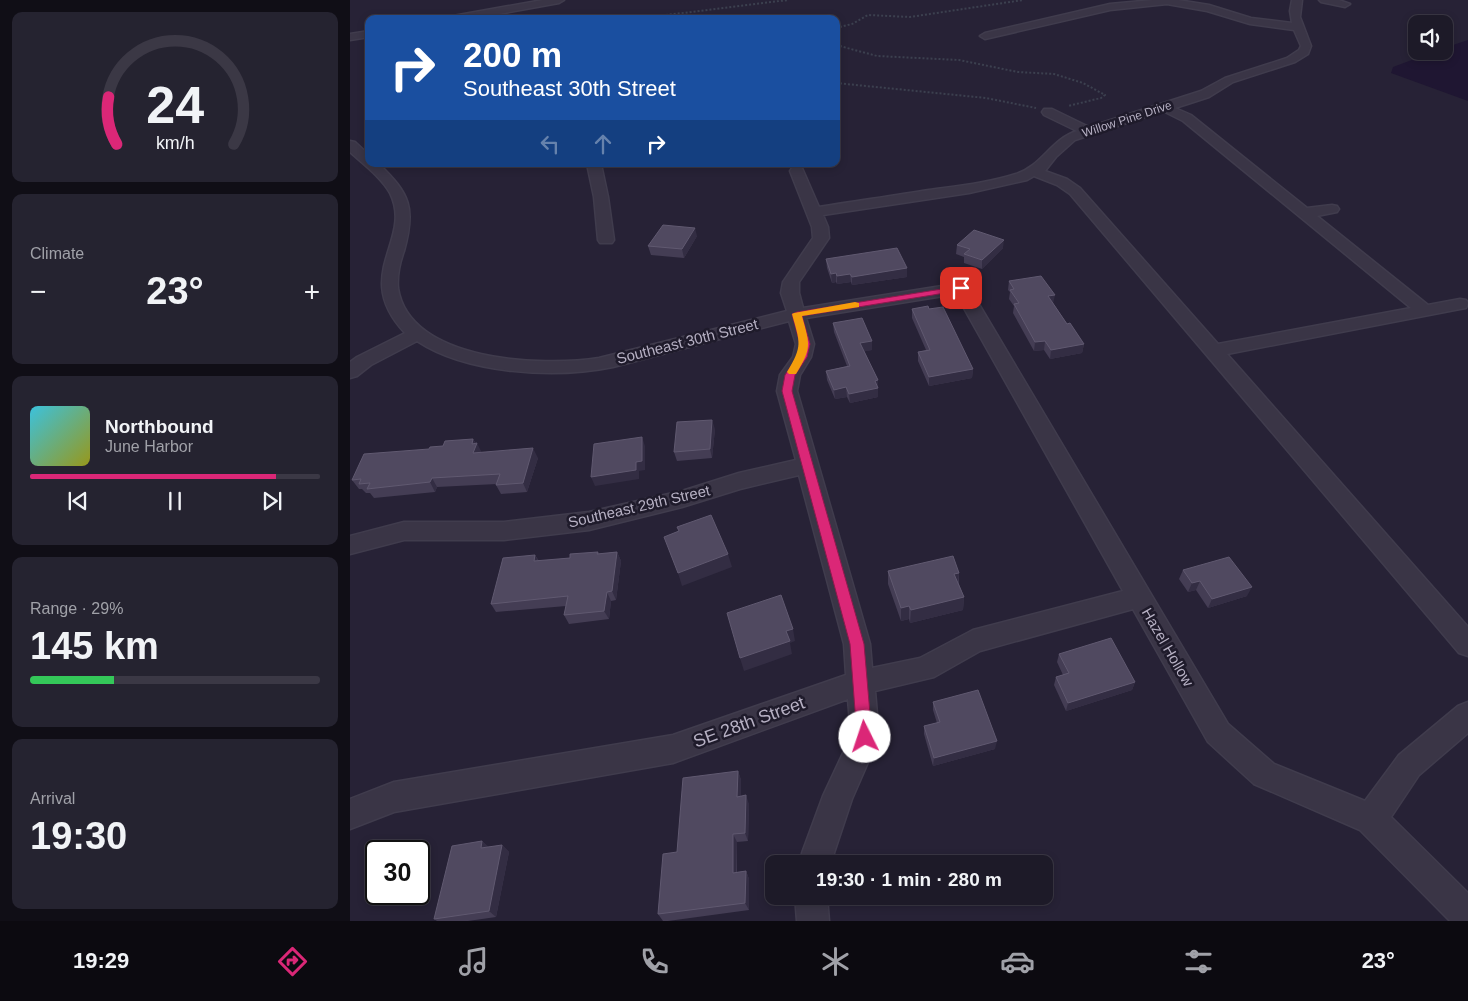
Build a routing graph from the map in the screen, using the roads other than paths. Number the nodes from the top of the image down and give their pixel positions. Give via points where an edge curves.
1 (559, 0) edge
2 (1297, 0) edge
3 (1324, 0) edge
4 (1167, 4) edge
5 (1345, 4) dead end
6 (475, 15) edge
7 (1298, 27) junction
8 (365, 35) edge
9 (985, 36) dead end
10 (350, 37) edge
11 (1163, 107) junction
12 (1043, 110) road end
13 (1088, 131) junction
14 (350, 145) edge
15 (365, 158) edge
16 (374, 167) edge
17 (595, 167) edge
18 (797, 171) dead end
19 (1033, 171) junction
20 (1332, 209) dead end
21 (813, 212) junction
22 (1304, 213) junction
23 (606, 240) dead end
24 (961, 288) joint
25 (1460, 304) dead end
26 (1425, 311) junction
27 (797, 314) junction
28 (417, 334) junction
29 (1213, 351) junction
30 (350, 372) edge
31 (808, 465) junction
32 (350, 545) edge
33 (1139, 597) junction
34 (1468, 645) edge
35 (861, 682) junction
36 (1468, 715) edge
37 (350, 814) edge
38 (1372, 819) junction
39 (818, 855) edge
40 (811, 905) edge
41 (1468, 916) edge
42 (812, 921) edge

1 - 6 street
2 - 7 street, Willow Pine Drive via 1294,8
3 - 5 street
4 - 7 street via 1209,8 1250,21
4 - 9 street via 1110,7
7 - 11 street, Willow Pine Drive via 1306,46 1304,52 1290,60 1229,80 1205,94
8 - 10 street
11 - 13 street, Willow Pine Drive
11 - 22 street via 1187,118
12 - 13 street
13 - 19 street, Willow Pine Drive via 1070,137 1043,166
14 - 15 street
16 - 28 street via 398,194 402,205 401,232 391,264 389,288 393,306
17 - 23 street
18 - 21 street
19 - 21 street, Willow Pine Drive via 999,183
19 - 29 street via 1062,182 1075,191
20 - 22 street
21 - 27 street via 821,238 791,282 790,293
22 - 26 street
24 - 27 street, Southeast 30th Street
24 - 33 street, Hazel Hollow
25 - 26 street
26 - 29 street
27 - 28 street, Southeast 30th Street via 584,366 498,363 453,352
27 - 31 street via 805,344 802,357 790,375 787,391
28 - 30 street via 364,361
29 - 34 street
31 - 32 street, Southeast 29th Street via 589,521 504,531 404,531
31 - 35 street via 857,644
33 - 35 street, SE 28th Street via 973,641 924,669
33 - 38 street, Hazel Hollow via 1218,733 1264,774
35 - 37 street, SE 28th Street via 673,749 394,797
35 - 39 street via 865,737 838,796
36 - 38 street via 1409,765
38 - 41 street, Hazel Hollow
40 - 42 street

